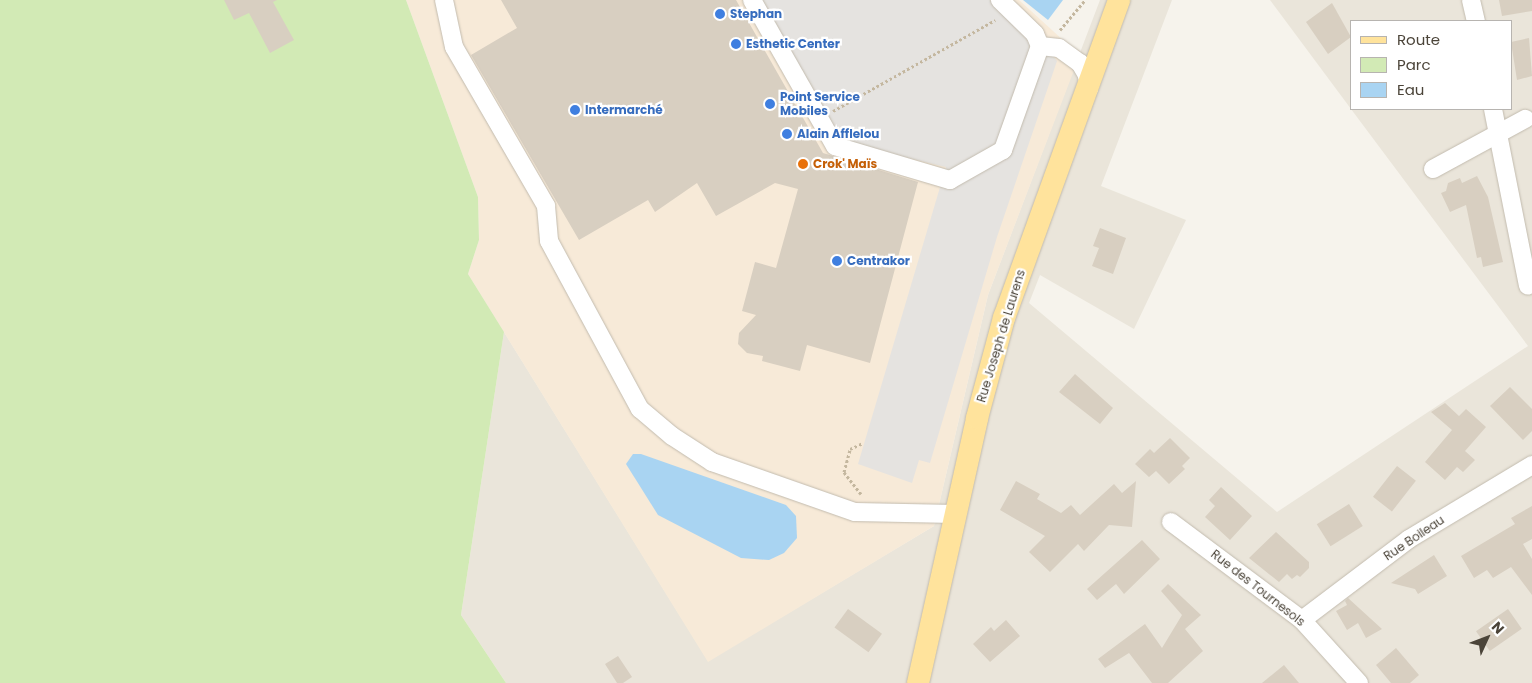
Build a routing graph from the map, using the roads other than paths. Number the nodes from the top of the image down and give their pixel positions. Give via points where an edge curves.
1 (444, 0) edge
2 (752, 0) edge
3 (1119, 0) edge
4 (1472, 0) edge
5 (1000, 8) edge
6 (1476, 20) edge
7 (1038, 42) junction
8 (1089, 89) junction
9 (1493, 110) edge
10 (1525, 120) dead end
11 (1498, 134) junction
12 (1433, 169) dead end
13 (1528, 286) dead end
14 (1532, 465) edge
15 (955, 514) junction
16 (1171, 522) dead end
17 (1302, 620) junction
18 (918, 683) edge
19 (1358, 683) edge

1 - 15 street via 454,47 546,206 549,242 640,409 672,436 712,462 855,512
2 - 7 street via 835,146 950,180 1004,150
3 - 8 main road, Rue Joseph de Laurens
4 - 6 street
5 - 7 street
7 - 8 street via 1059,48 1080,63
8 - 15 main road, Rue Joseph de Laurens via 1004,318
9 - 11 street
10 - 11 street
11 - 12 street
11 - 13 street
14 - 17 street, Rue Boileau via 1409,538
15 - 18 main road, Rue Joseph de Laurens
16 - 17 street, Rue des Tournesols
17 - 19 street, Rue des Tournesols

